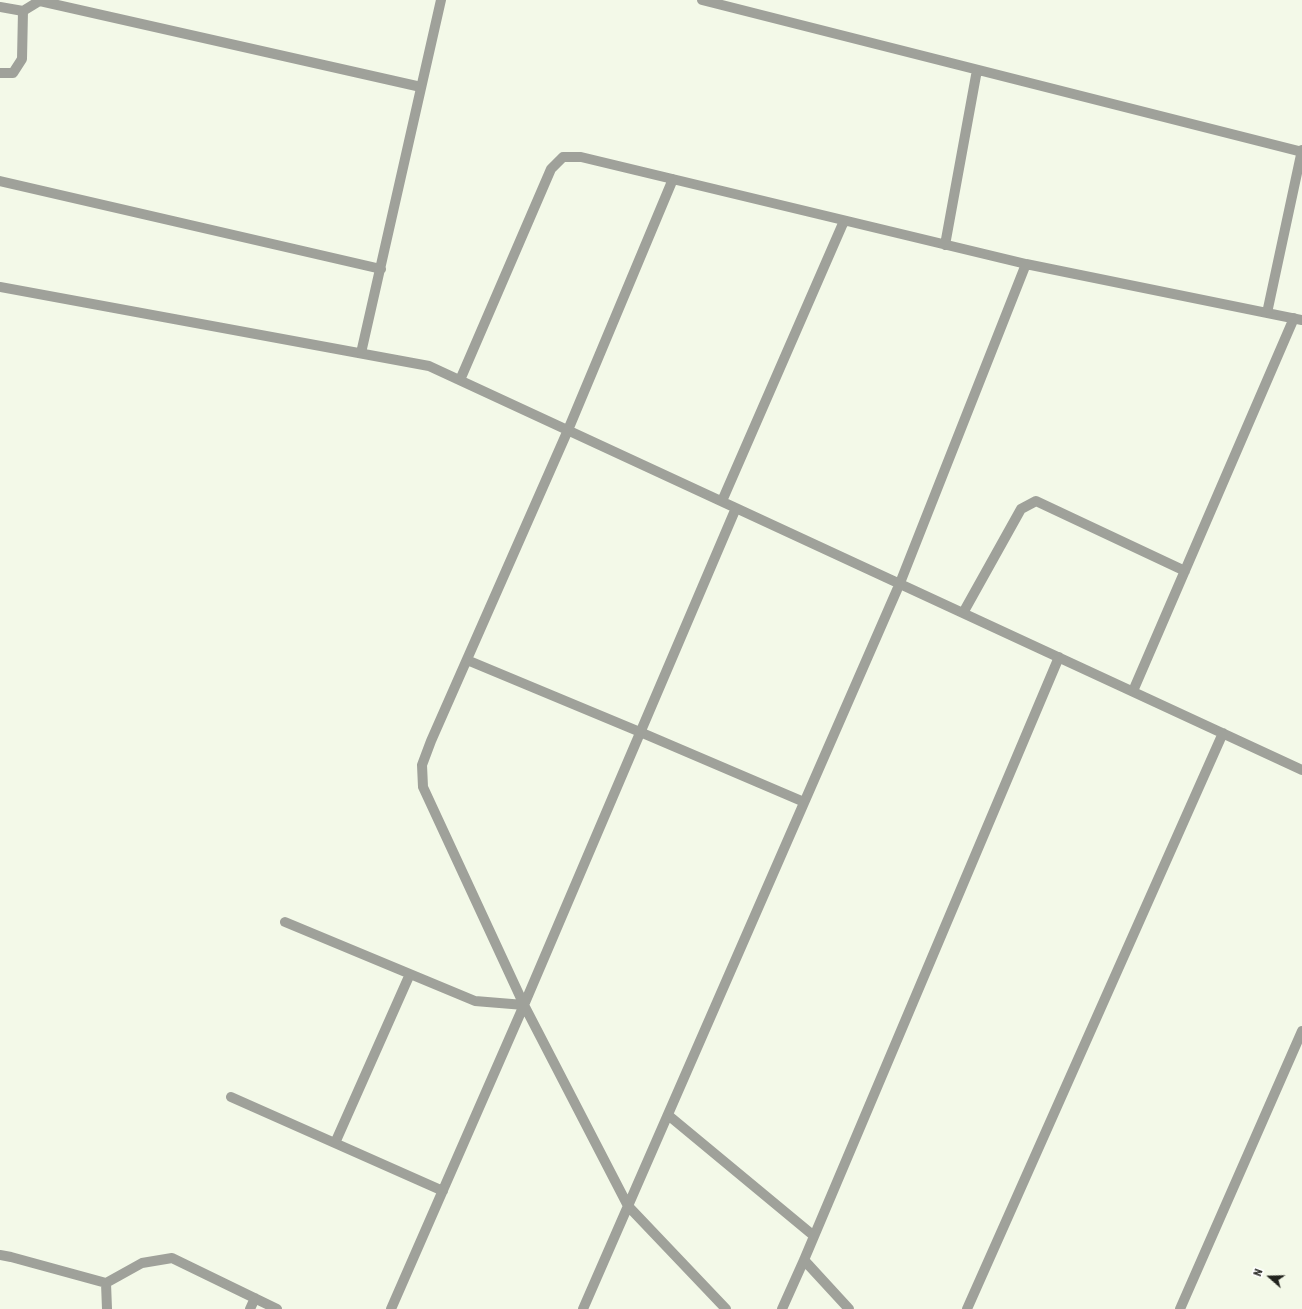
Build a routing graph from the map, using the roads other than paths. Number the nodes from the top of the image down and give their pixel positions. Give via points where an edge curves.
1 (40, 0) edge
2 (441, 0) edge
3 (702, 0) edge
4 (0, 7) edge
5 (23, 11) junction
6 (977, 70) junction
7 (0, 73) edge
8 (421, 87) junction
9 (1302, 151) edge
10 (673, 179) junction
11 (0, 181) edge
12 (844, 221) junction
13 (945, 245) junction
14 (1026, 264) junction
15 (381, 269) junction
16 (0, 287) edge
17 (1267, 313) junction
18 (1298, 319) edge
19 (361, 353) junction
20 (460, 380) junction
21 (568, 430) junction
22 (722, 502) junction
23 (736, 508) junction
24 (1185, 571) junction
25 (900, 583) junction
26 (963, 613) junction
27 (1059, 657) junction
28 (467, 660) junction
29 (1133, 691) junction
30 (640, 732) junction
31 (1223, 733) junction
32 (1301, 766) edge
33 (804, 802) junction
34 (285, 922) dead end
35 (410, 974) junction
36 (524, 1005) junction
37 (1302, 1032) edge
38 (231, 1097) dead end
39 (668, 1114) junction
40 (335, 1144) junction
41 (443, 1191) junction
42 (628, 1206) junction
43 (814, 1236) junction
44 (0, 1255) edge
45 (804, 1260) junction
46 (106, 1283) junction
47 (255, 1298) junction
48 (107, 1309) edge
49 (250, 1309) edge
50 (277, 1309) edge
51 (391, 1309) edge
52 (583, 1309) edge
53 (726, 1309) edge
54 (782, 1309) edge
55 (849, 1309) edge
56 (967, 1309) edge
57 (1180, 1309) edge

1 - 5 street
1 - 8 street
2 - 8 street
3 - 6 street
4 - 5 street
5 - 7 street via 22,59 13,73
6 - 9 street
6 - 13 street
8 - 15 street
9 - 17 street
10 - 12 street
10 - 20 street via 581,157 563,157 551,169
10 - 21 street
11 - 15 street
12 - 13 street
12 - 22 street
13 - 14 street
14 - 17 street
14 - 25 street
15 - 19 street
16 - 19 street
17 - 18 street
18 - 24 street
19 - 20 street via 429,366
20 - 21 street
21 - 22 street
21 - 28 street
22 - 23 street
23 - 25 street
23 - 30 street
24 - 26 street via 1036,502 1020,508
24 - 29 street
25 - 26 street
25 - 33 street
26 - 27 street
27 - 29 street
27 - 43 street
28 - 30 street
28 - 36 street via 422,765 423,787
29 - 31 street
30 - 33 street
30 - 36 street
31 - 32 street
31 - 56 street
33 - 39 street
34 - 35 street
35 - 36 street via 475,1001
35 - 40 street
36 - 41 street
36 - 42 street
37 - 57 street
38 - 40 street
39 - 42 street
39 - 43 street
40 - 41 street
41 - 51 street
42 - 52 street
42 - 53 street
43 - 45 street
44 - 46 street
45 - 54 street
45 - 55 street
46 - 47 street via 142,1263 172,1258
46 - 48 street
47 - 49 street
47 - 50 street

